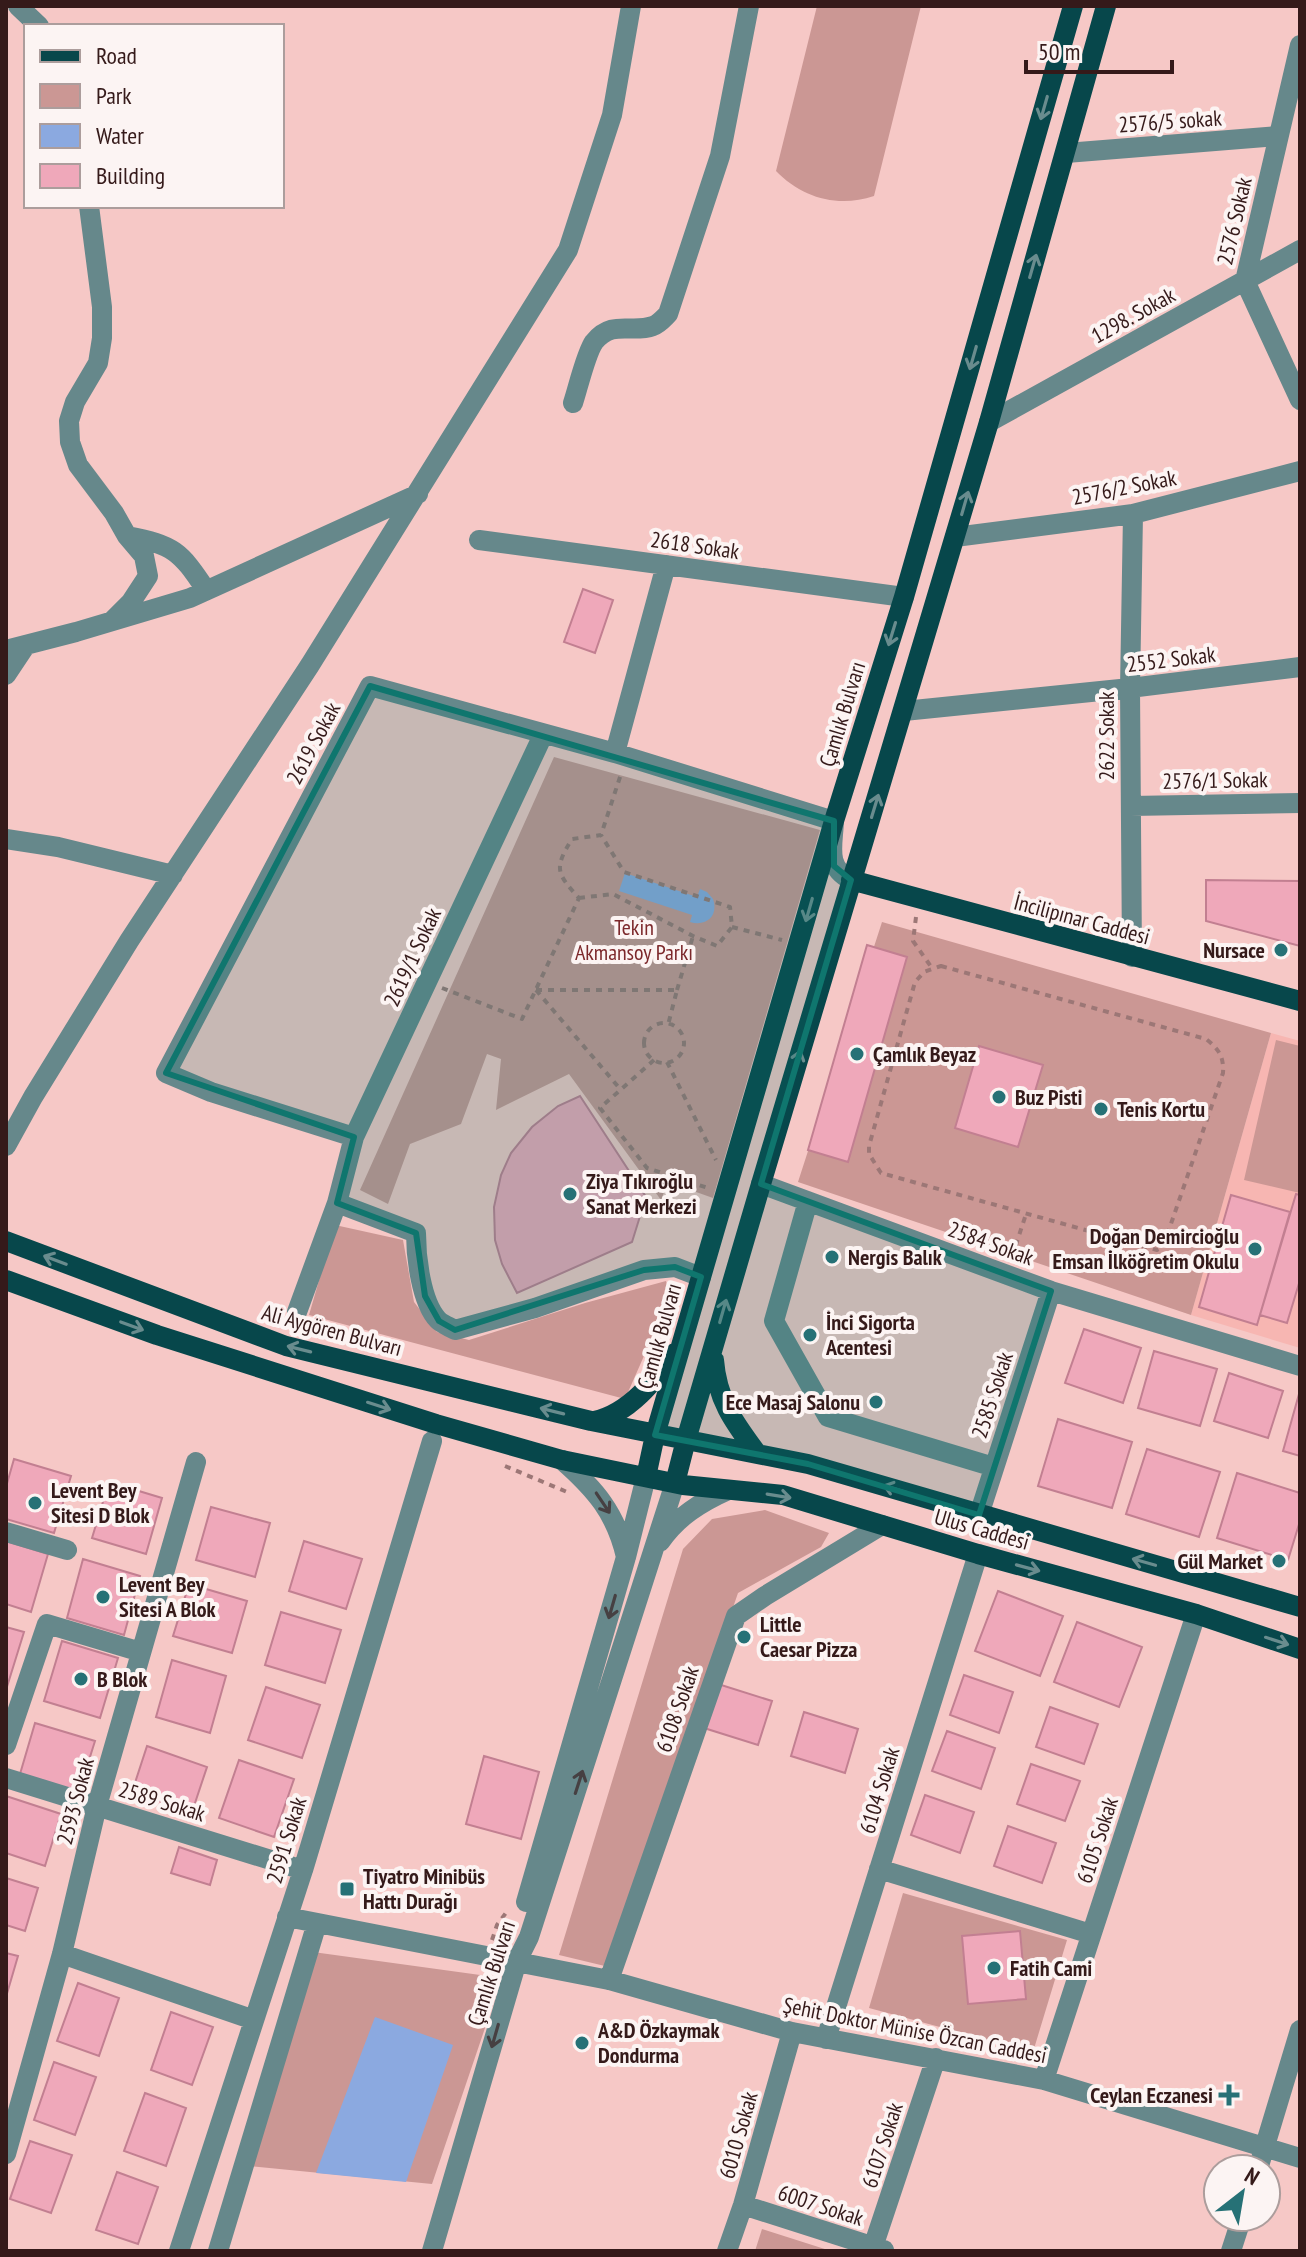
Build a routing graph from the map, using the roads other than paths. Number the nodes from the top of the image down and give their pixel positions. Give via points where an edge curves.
1 (18, 6) edge
2 (749, 6) edge
3 (1073, 6) edge
4 (1106, 6) edge
5 (629, 10) edge
6 (37, 24) edge
7 (1300, 45) edge
8 (1278, 136) junction
9 (1066, 153) junction
10 (89, 208) edge
11 (1300, 250) edge
12 (1245, 281) junction
13 (1300, 400) edge
14 (573, 403) dead end
15 (989, 422) junction
16 (1300, 471) edge
17 (418, 494) junction
18 (1133, 514) junction
19 (127, 536) junction
20 (955, 537) junction
21 (479, 540) dead end
22 (666, 565) junction
23 (206, 590) junction
24 (904, 597) junction
25 (112, 621) junction
26 (16, 647) edge
27 (1300, 667) edge
28 (6, 675) edge
29 (1130, 688) junction
30 (904, 711) junction
31 (543, 735) junction
32 (621, 755) junction
33 (1300, 803) edge
34 (1131, 806) junction
35 (834, 821) junction
36 (6, 839) edge
37 (859, 857) junction
38 (173, 875) junction
39 (851, 880) junction
40 (881, 888) junction
41 (1132, 957) junction
42 (1300, 1001) edge
43 (354, 1137) junction
44 (6, 1146) edge
45 (761, 1184) junction
46 (808, 1201) junction
47 (337, 1203) junction
48 (6, 1241) edge
49 (701, 1277) junction
50 (6, 1280) edge
51 (1051, 1291) junction
52 (297, 1312) dead end
53 (683, 1344) junction
54 (713, 1347) junction
55 (1300, 1366) edge
56 (591, 1421) junction
57 (655, 1435) junction
58 (686, 1440) junction
59 (432, 1441) dead end
60 (756, 1452) junction
61 (562, 1460) junction
62 (196, 1462) dead end
63 (994, 1467) junction
64 (646, 1477) junction
65 (675, 1483) junction
66 (728, 1490) junction
67 (979, 1515) junction
68 (882, 1525) junction
69 (6, 1532) edge
70 (67, 1550) dead end
71 (653, 1552) junction
72 (978, 1554) junction
73 (626, 1557) junction
74 (1300, 1607) edge
75 (1196, 1614) junction
76 (1300, 1649) edge
77 (141, 1652) junction
78 (6, 1745) edge
79 (6, 1778) edge
80 (97, 1806) junction
81 (879, 1869) junction
82 (303, 1870) junction
83 (287, 1917) junction
84 (317, 1923) junction
85 (1091, 1934) junction
86 (62, 1954) junction
87 (517, 1961) junction
88 (609, 1980) junction
89 (254, 2020) junction
90 (1300, 2030) edge
91 (792, 2032) junction
92 (826, 2039) junction
93 (936, 2058) junction
94 (1044, 2080) junction
95 (1265, 2147) junction
96 (1263, 2153) edge
97 (6, 2154) edge
98 (1300, 2158) edge
99 (743, 2205) junction
100 (879, 2249) edge
101 (179, 2251) edge
102 (218, 2251) edge
103 (432, 2251) edge
104 (727, 2251) edge

1 - 6 street
2 - 14 street via 720,156 668,314 657,326 618,327 592,344
3 -> 24 main road, Çamlık Bulvarı
4 - 9 main road
5 - 17 street via 612,115 568,250
7 - 8 street, 2576 Sokak
8 - 9 street, 2576/5 sokak
8 - 12 street, 2576 Sokak
15 -> 9 main road
10 - 19 street via 102,338 98,363 69,421 70,442 78,465
11 - 12 street, 1298. Sokak
12 - 13 street, 2576 Sokak
12 - 15 street, 1298. Sokak
20 -> 15 main road
16 - 18 street, 2576/2 Sokak
17 - 23 street
17 - 38 street
18 - 20 street, 2576/2 Sokak
18 - 29 street, 2622 Sokak
19 - 23 street via 170,547
19 - 25 street via 144,556 148,576
20 - 30 main road
21 - 22 street, 2618 Sokak
22 - 24 street, 2618 Sokak
22 - 32 street
23 - 25 street
24 -> 35 main road, Çamlık Bulvarı
25 - 26 street
26 - 28 street
27 - 29 street, 2552 Sokak
29 - 30 street, 2552 Sokak
29 - 34 street, 2622 Sokak
37 -> 30 main road
31 - 32 street, 2619 Sokak
31 - 43 street, 2619/1 Sokak
31 - 43 street, 2619 Sokak via 370,686 166,1073
32 - 35 street, 2619 Sokak
33 - 34 street, 2576/1 Sokak
34 - 41 street, 2622 Sokak
35 - 39 street via 834,866
35 -> 49 main road, Çamlık Bulvarı
36 - 38 street
37 - 39 main road
37 - 40 main road via 868,877
38 - 44 street
39 - 40 main road, İncilipınar Caddesi
45 -> 39 main road
40 - 41 main road, İncilipınar Caddesi
41 - 42 main road, İncilipınar Caddesi
43 - 47 street, 2619/1 Sokak
45 - 46 street, 2584 Sokak
54 -> 45 main road
46 - 51 street, 2584 Sokak
46 - 63 street via 774,1321 828,1417
47 - 49 street via 416,1233 425,1296 439,1321 455,1330 644,1270 675,1267
47 - 52 street, 2619/1 Sokak
56 -> 48 main road, Ali Aygören Bulvarı via 286,1346
49 - 53 main road, Çamlık Bulvarı
50 -> 61 main road via 171,1340
51 - 55 street, 2584 Sokak
51 - 63 street, 2585 Sokak
53 - 56 main road via 641,1394 617,1413
53 - 57 main road, Çamlık Bulvarı
54 - 58 main road
54 - 60 main road via 715,1380 726,1410
56 - 57 main road, Ali Aygören Bulvarı
57 - 58 main road, Ulus Caddesi
57 - 64 main road, Çamlık Bulvarı
58 - 60 main road, Ulus Caddesi
58 - 65 main road
59 - 82 street, 2591 Sokak
67 -> 60 main road, Ulus Caddesi
61 - 64 main road
61 -> 73 street via 604,1502
62 - 77 street, 2593 Sokak
63 - 67 street, 2585 Sokak
64 - 65 main road, Ulus Caddesi
64 - 73 street
65 - 66 main road, Ulus Caddesi
65 - 71 street, Çamlık Bulvarı
66 -> 68 main road, Ulus Caddesi via 783,1495
66 - 71 street via 683,1516
74 -> 67 main road, Ulus Caddesi
68 - 72 main road, Ulus Caddesi
68 - 88 street, 6108 Sokak via 736,1616
69 - 70 street
87 -> 71 street, Çamlık Bulvarı
72 -> 75 main road, Ulus Caddesi
72 - 81 street, 6104 Sokak
73 -> 87 street via 518,1929
75 -> 76 main road, Ulus Caddesi
75 - 85 street, 6105 Sokak
77 - 78 street via 47,1624
77 - 80 street, 2593 Sokak
79 - 80 street, 2589 Sokak
80 - 82 street, 2589 Sokak
80 - 86 street, 2593 Sokak
81 - 85 street
81 - 92 street, 6104 Sokak
82 - 83 street, 2591 Sokak
83 - 84 street, Şehit Doktor Münise Özcan Caddesi
83 - 89 street, 2591 Sokak
84 - 87 street, Şehit Doktor Münise Özcan Caddesi
84 - 102 street
85 - 94 street, 6105 Sokak
86 - 89 street
86 - 97 street, 2593 Sokak
87 - 88 street, Şehit Doktor Münise Özcan Caddesi
87 -> 103 street, Çamlık Bulvarı
88 - 91 street, Şehit Doktor Münise Özcan Caddesi
89 - 101 street, 2591 Sokak
90 - 95 street
91 - 92 street, Şehit Doktor Münise Özcan Caddesi
91 - 99 street, 6010 Sokak
92 - 93 street, Şehit Doktor Münise Özcan Caddesi
93 - 94 street, Şehit Doktor Münise Özcan Caddesi
93 - 100 street, 6107 Sokak
94 - 95 street, Şehit Doktor Münise Özcan Caddesi
95 - 96 street
95 - 98 street, Şehit Doktor Münise Özcan Caddesi
99 - 100 street, 6007 Sokak
99 - 104 street, 6010 Sokak

